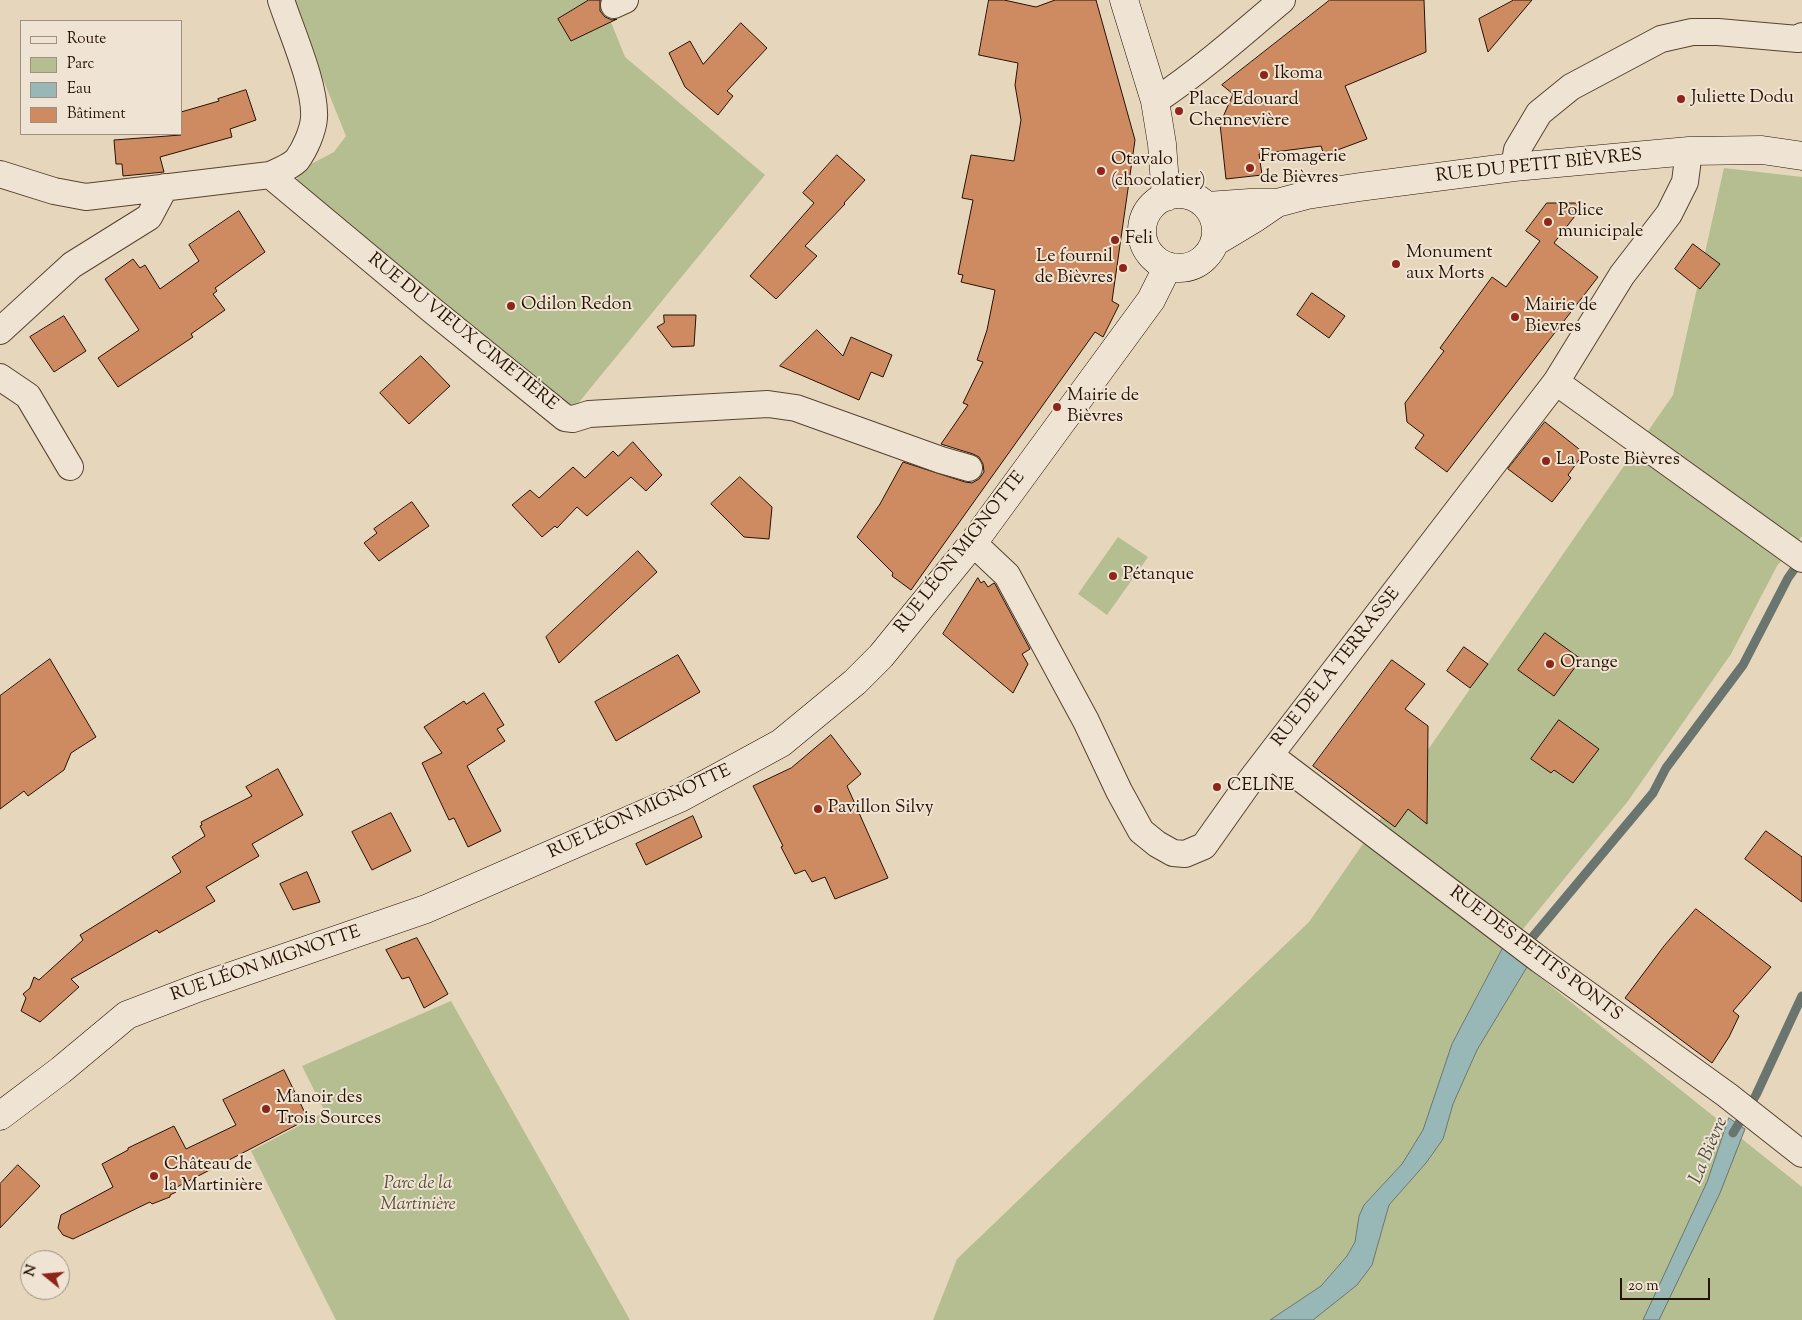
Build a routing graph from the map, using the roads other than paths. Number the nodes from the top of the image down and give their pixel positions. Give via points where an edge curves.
1 (280, 0) edge
2 (1124, 0) edge
3 (1282, 0) edge
4 (1802, 36) edge
5 (1155, 101) junction
6 (1689, 152) junction
7 (1802, 156) edge
8 (1514, 167) junction
9 (0, 174) edge
10 (270, 175) junction
11 (165, 187) junction
12 (1166, 196) junction
13 (1277, 203) junction
14 (1207, 206) junction
15 (1215, 242) junction
16 (1168, 266) junction
17 (0, 331) edge
18 (0, 377) edge
19 (1556, 382) junction
20 (70, 467) dead end
21 (969, 468) dead end
22 (973, 543) junction
23 (1793, 553) edge
24 (1270, 755) junction
25 (0, 1116) edge
26 (1802, 1154) edge

1 - 10 street via 309,80 314,118 305,146 296,161
2 - 5 main road
3 - 5 street
4 - 8 street via 1692,32 1661,39 1571,87 1539,112 1517,150
5 - 12 main road
6 - 7 main road, RUE DU PETIT BIÈVRES via 1762,150
6 - 8 main road, RUE DU PETIT BIÈVRES
6 - 19 street, RUE DE LA TERRASSE via 1685,182 1669,214 1622,275
8 - 13 main road, RUE DU PETIT BIÈVRES via 1307,195
9 - 11 street via 86,197
10 - 11 street
10 - 21 street, RUE DU VIEUX CIMETIÈRE via 565,418 781,404
11 - 17 street via 149,217 72,265
12 - 14 main road via 1188,195
12 - 16 main road via 1150,208 1142,230 1149,252
13 - 14 main road, RUE DU PETIT BIÈVRES
13 - 15 main road, RUE DU PETIT BIÈVRES
14 - 15 main road via 1214,217
15 - 16 main road via 1203,259 1195,264
16 - 22 main road, RUE LÉON MIGNOTTE via 1151,300
18 - 20 street via 28,396
19 - 23 street
19 - 24 street, RUE DE LA TERRASSE
22 - 24 street, RUE DE LA TERRASSE via 1008,574 1141,831 1157,844 1173,853 1185,854 1204,846
22 - 25 main road, RUE LÉON MIGNOTTE via 881,656 855,682 781,743 680,798 426,909 127,1015
24 - 26 street, RUE DES PETITS PONTS

